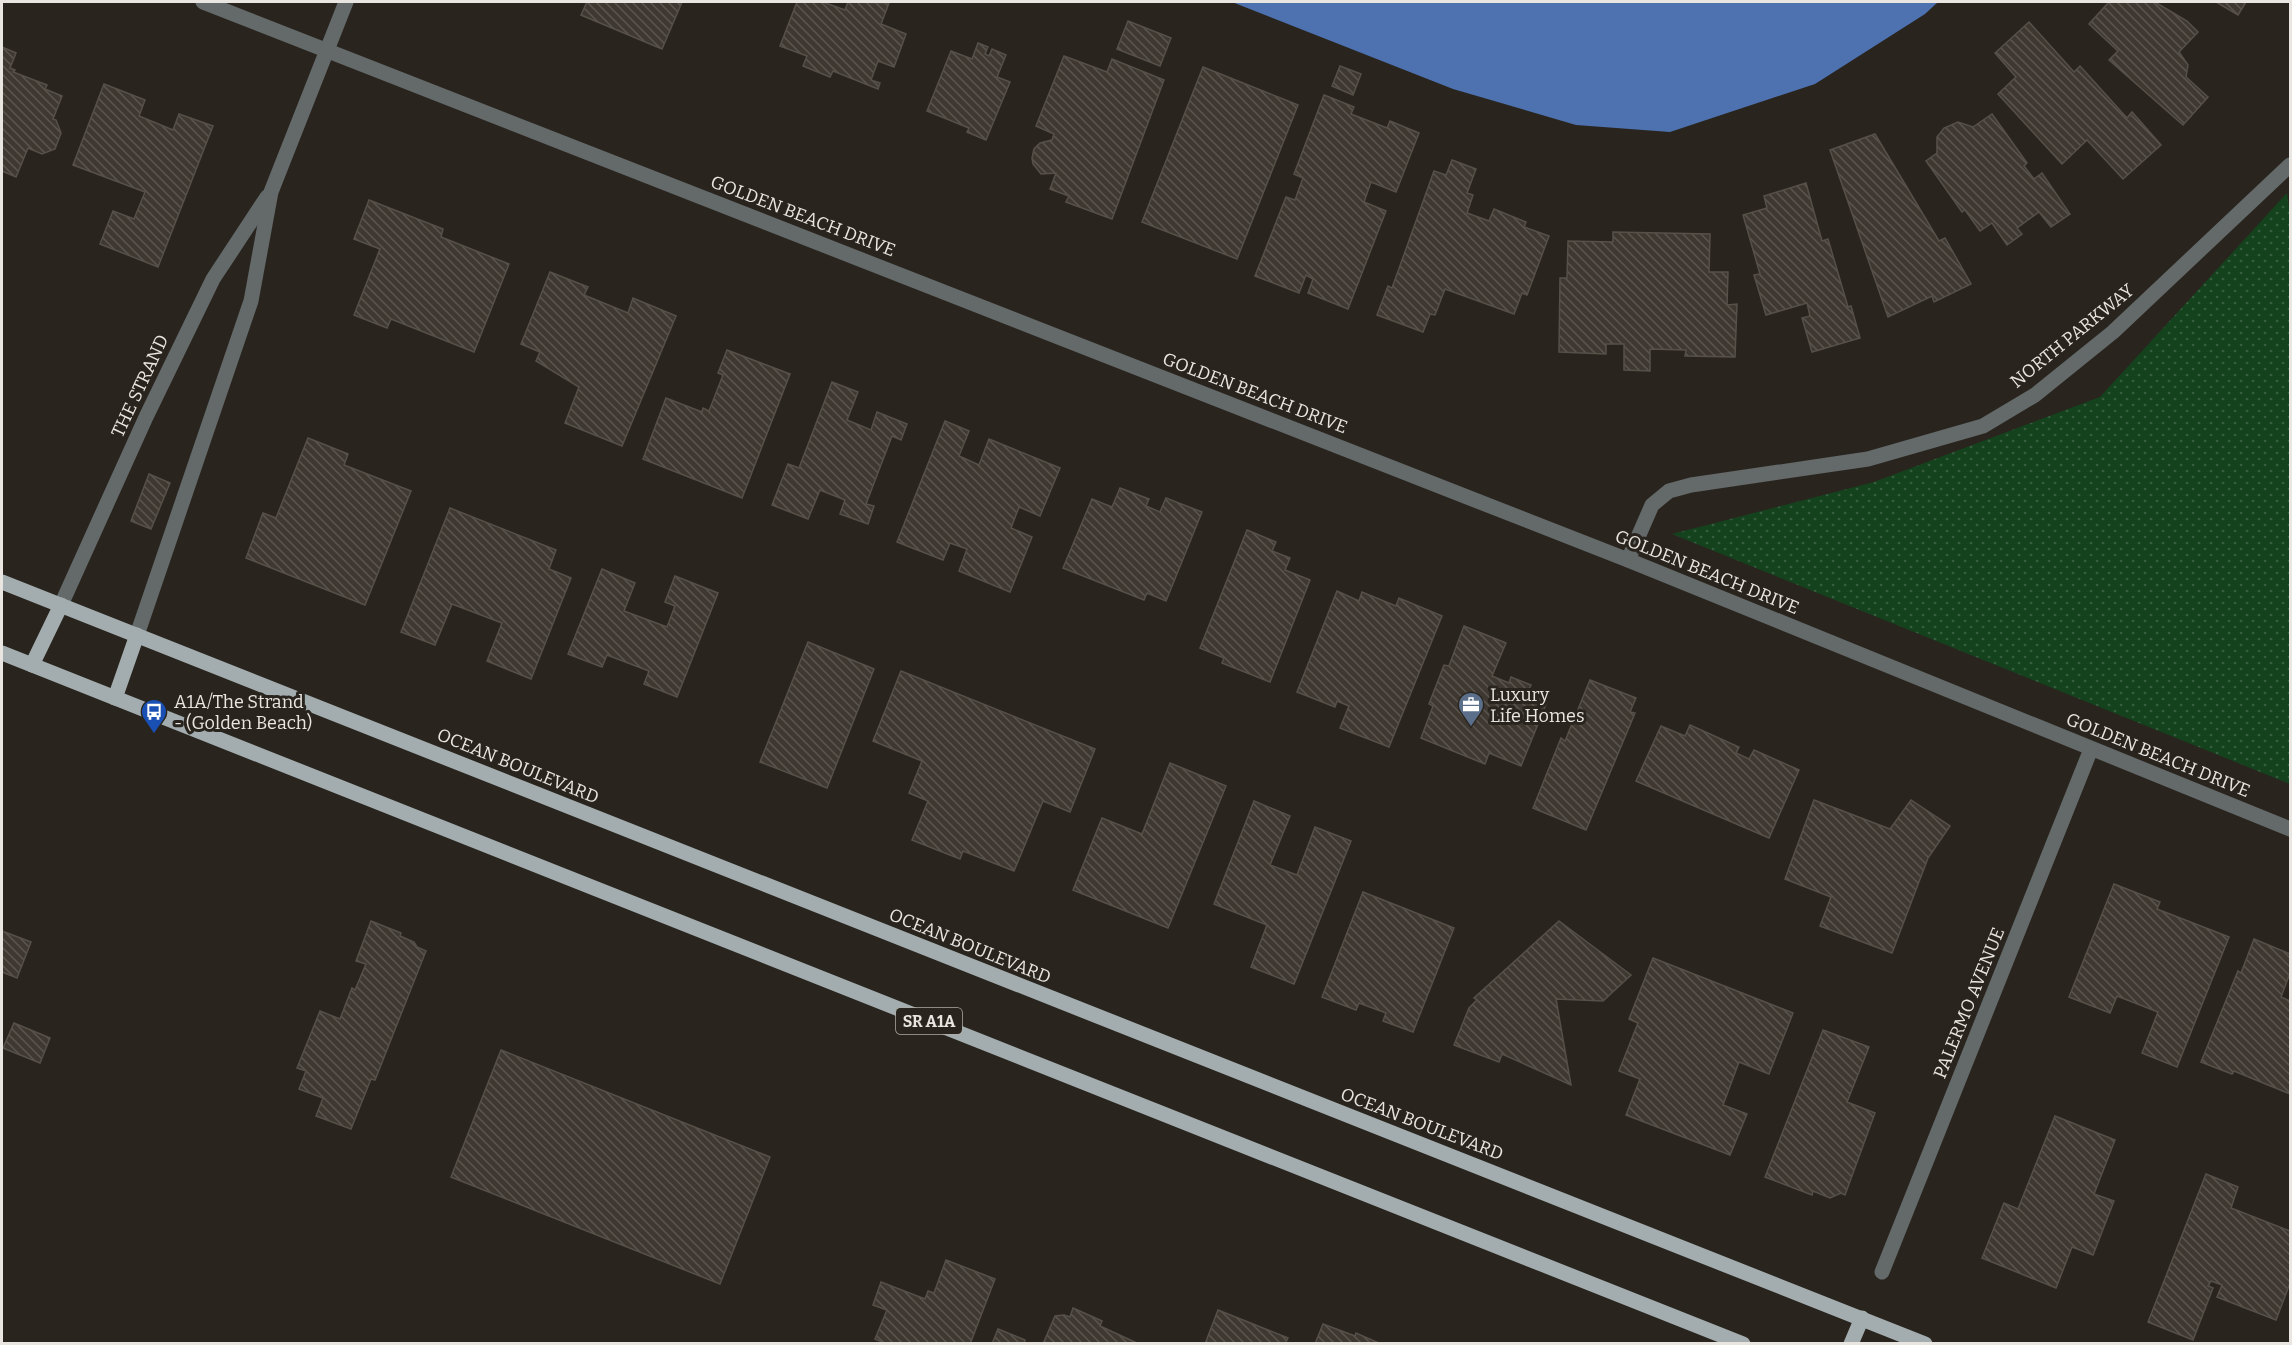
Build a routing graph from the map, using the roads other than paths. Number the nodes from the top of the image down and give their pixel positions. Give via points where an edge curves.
1 (203, 2) edge
2 (346, 2) edge
3 (326, 51) junction
4 (2290, 165) edge
5 (271, 192) junction
6 (1628, 560) junction
7 (2, 582) edge
8 (61, 605) junction
9 (137, 635) junction
10 (2, 653) edge
11 (32, 665) junction
12 (115, 698) junction
13 (2091, 749) junction
14 (2290, 829) edge
15 (1882, 1272) dead end
16 (1862, 1318) junction
17 (1743, 1344) edge
18 (1851, 1344) edge
19 (1925, 1344) edge

1 - 3 street, GOLDEN BEACH DRIVE
2 - 3 street, THE STRAND
3 - 5 street, THE STRAND
3 - 6 street, GOLDEN BEACH DRIVE
4 - 6 street, NORTH PARKWAY via 2113,332 2035,395 1983,426 1868,459 1669,491 1652,505
5 - 8 street, THE STRAND via 213,279
5 - 9 street, THE STRAND via 251,301
6 - 13 street, GOLDEN BEACH DRIVE
7 - 8 main road, OCEAN BOULEVARD
8 - 9 main road, OCEAN BOULEVARD
8 - 11 main road
9 - 12 main road
9 - 16 main road, OCEAN BOULEVARD
10 - 11 main road, SR A1A
11 - 12 main road, SR A1A
12 - 17 main road, SR A1A
13 - 14 street, GOLDEN BEACH DRIVE
13 - 15 street, PALERMO AVENUE
16 - 18 main road
16 - 19 main road, OCEAN BOULEVARD

